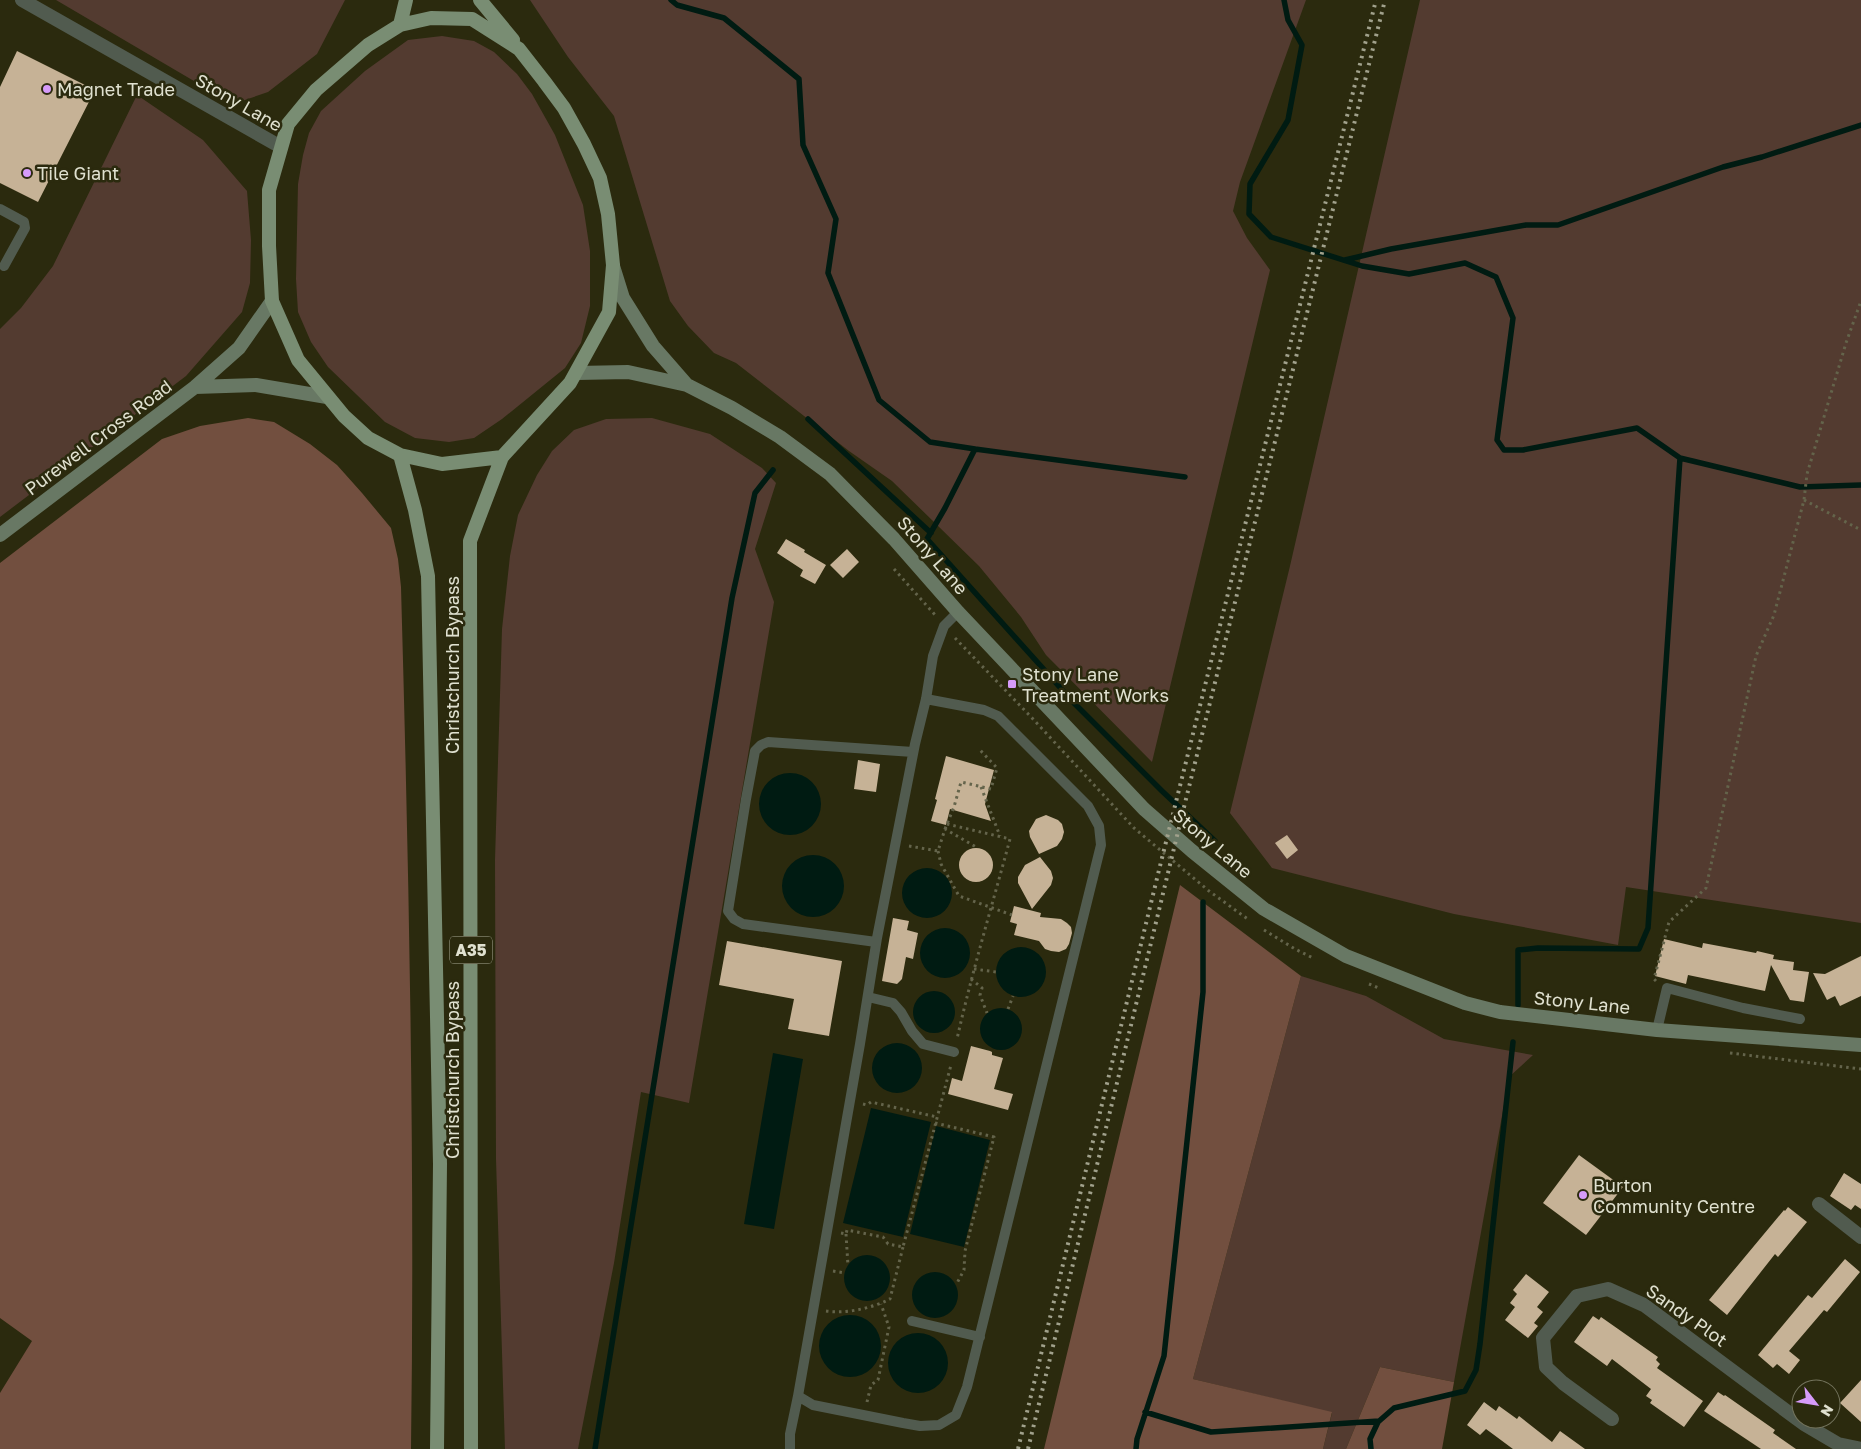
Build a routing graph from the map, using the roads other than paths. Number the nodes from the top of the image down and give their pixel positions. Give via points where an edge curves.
1 (22, 0) edge
2 (406, 0) edge
3 (480, 0) edge
4 (400, 25) junction
5 (519, 49) junction
6 (281, 147) junction
7 (0, 209) edge
8 (613, 265) junction
9 (4, 266) dead end
10 (272, 301) junction
11 (577, 373) junction
12 (687, 385) junction
13 (195, 387) junction
14 (327, 397) junction
15 (400, 455) junction
16 (502, 457) junction
17 (0, 535) edge
18 (958, 612) junction
19 (926, 699) junction
20 (913, 752) junction
21 (876, 942) junction
22 (868, 997) junction
23 (1800, 1019) dead end
24 (1657, 1030) junction
25 (1861, 1045) edge
26 (954, 1052) dead end
27 (1819, 1204) dead end
28 (1861, 1237) edge
29 (912, 1320) dead end
30 (980, 1337) junction
31 (798, 1396) junction
32 (1612, 1419) dead end
33 (437, 1449) edge
34 (471, 1449) edge
35 (790, 1449) edge
36 (1861, 1449) edge

1 - 6 street, Stony Lane
2 - 4 main road
3 - 5 main road
4 - 5 main road via 432,18 472,19
4 - 6 main road via 368,45 316,90 288,124
5 - 8 main road via 564,108 600,178 608,214
6 - 10 main road via 269,190 268,246
7 - 9 lane via 24,222 25,228
8 - 11 main road via 608,312
8 - 12 main road, Stony Lane via 623,298 653,346
10 - 13 main road, Purewell Cross Road via 239,348
10 - 14 main road via 298,360
11 - 12 main road, Stony Lane via 628,372
11 - 16 main road
12 - 18 main road, Stony Lane via 780,437 830,474 894,539
13 - 14 main road, Purewell Cross Road via 256,385
13 - 17 main road, Purewell Cross Road
14 - 15 main road via 368,438
15 - 16 main road via 442,464
15 - 33 main road, Christchurch Bypass / A35 via 428,576 440,1164
16 - 34 main road, Christchurch Bypass / A35 via 470,541
18 - 19 lane via 944,626 933,656
18 - 24 main road, Stony Lane via 1144,809 1264,909 1346,956 1465,1004 1500,1012
19 - 20 lane
19 - 30 lane via 984,710 998,716 1088,806 1099,826 1101,846
20 - 21 lane
20 - 21 lane via 768,742 756,751 746,799 728,911 734,919 743,924
21 - 22 lane
22 - 26 lane via 893,1003 923,1044
22 - 31 lane
23 - 24 lane via 1666,988
24 - 25 main road, Stony Lane
27 - 28 street
29 - 30 lane
30 - 31 lane via 956,1415 939,1425 920,1426 813,1405
31 - 35 lane
32 - 36 street, Sandy Plot via 1546,1367 1543,1338 1577,1296 1608,1289 1644,1304 1804,1424 1838,1444

